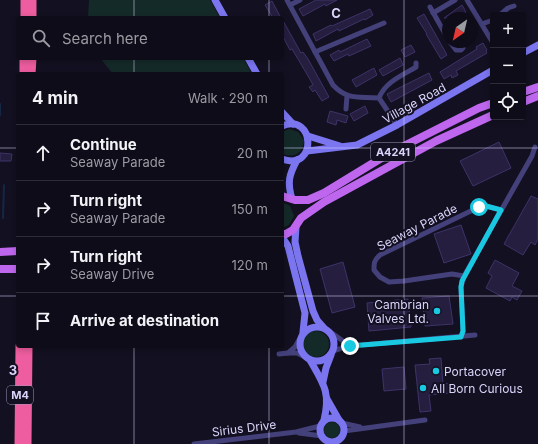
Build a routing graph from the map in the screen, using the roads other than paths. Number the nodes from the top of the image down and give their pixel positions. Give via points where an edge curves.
1 (25, 0) edge
2 (32, 0) edge
3 (215, 0) edge
4 (300, 0) edge
5 (455, 0) edge
6 (467, 0) edge
7 (288, 3) edge
8 (514, 6) dead end
9 (430, 7) dead end
10 (503, 12) edge
11 (434, 13) junction
12 (25, 16) edge
13 (32, 16) edge
14 (224, 16) edge
15 (490, 21) edge
16 (384, 23) dead end
17 (482, 24) junction
18 (442, 27) edge
19 (490, 38) edge
20 (538, 45) edge
21 (455, 48) edge
22 (463, 48) edge
23 (526, 51) edge
24 (315, 52) junction
25 (24, 60) edge
26 (32, 60) edge
27 (249, 60) edge
28 (416, 63) dead end
29 (24, 72) edge
30 (31, 72) edge
31 (256, 72) edge
32 (490, 72) edge
33 (538, 87) edge
34 (526, 91) edge
35 (347, 96) junction
36 (538, 96) edge
37 (379, 98) junction
38 (526, 101) edge
39 (490, 104) edge
40 (346, 109) dead end
41 (284, 114) edge
42 (490, 116) edge
43 (293, 124) junction
44 (397, 125) junction
45 (284, 126) edge
46 (308, 136) junction
47 (342, 146) junction
48 (534, 147) dead end
49 (306, 151) junction
50 (284, 160) edge
51 (298, 160) junction
52 (284, 197) edge
53 (292, 199) junction
54 (501, 210) junction
55 (296, 227) junction
56 (284, 235) edge
57 (284, 239) edge
58 (16, 251) edge
59 (0, 252) edge
60 (0, 269) edge
61 (15, 269) edge
62 (464, 276) junction
63 (326, 330) junction
64 (302, 335) junction
65 (475, 335) dead end
66 (461, 337) junction
67 (350, 346) junction
68 (20, 348) edge
69 (28, 348) edge
70 (288, 352) junction
71 (332, 352) junction
72 (279, 354) dead end
73 (308, 358) junction
74 (323, 382) junction
75 (327, 399) junction
76 (425, 420) dead end
77 (341, 422) junction
78 (322, 423) junction
79 (363, 427) junction
80 (296, 432) junction
81 (342, 438) edge
82 (325, 440) edge
83 (19, 444) edge
84 (27, 444) edge
85 (194, 444) edge

1 - 12 highway
2 - 13 highway
3 - 14 street
4 - 7 street
5 - 11 street
6 - 17 street
7 - 24 street
8 - 10 street
9 - 11 street
11 - 18 street
15 - 17 street
16 - 24 street
17 - 19 street
20 - 23 street
21 - 22 street
24 - 35 street via 333,85
25 - 29 highway
26 - 30 highway
27 - 31 street
28 - 37 street via 416,66 387,85
32 - 44 street, Village Road
33 - 34 main road
35 - 37 street
35 - 40 street
36 - 38 main road
37 - 44 street
39 - 53 main road, A4241 via 388,154 324,193 308,200
41 - 43 street
42 - 55 main road, A4241 via 436,141 324,202 307,212
43 - 45 street
43 - 46 street via 302,128
44 - 47 street, Village Road via 357,145
46 - 47 street, Village Road
46 - 49 street
47 - 49 street, Village Road
48 - 54 street via 532,156
49 - 51 street
50 - 51 street
51 - 53 street via 288,182
52 - 53 main road, A4241
54 - 62 street
54 - 62 street, Seaway Parade via 479,207 380,255 374,264 374,270 389,282 452,274
55 - 56 main road, A4241
55 - 63 street via 295,242 313,310 317,320
57 - 64 street via 288,246 305,313
58 - 59 main road
60 - 61 main road
62 - 66 street via 461,287
63 - 64 street via 313,327
63 - 67 street
63 - 71 street via 334,344
64 - 70 street via 295,347
64 - 73 street via 299,345
65 - 66 street
66 - 67 street
67 - 71 street
68 - 83 highway, M4
69 - 84 highway, M4
70 - 72 street
70 - 73 street
71 - 73 street via 322,360
71 - 74 street
73 - 74 street
74 - 75 street
75 - 77 street
75 - 78 street
76 - 79 street
77 - 78 street via 333,417
77 - 79 street
77 - 81 street
78 - 80 street, Sirius Drive
78 - 82 street via 320,430
79 - 81 street
80 - 82 street, Sirius Drive
80 - 85 street, Sirius Drive
81 - 82 street via 334,442

